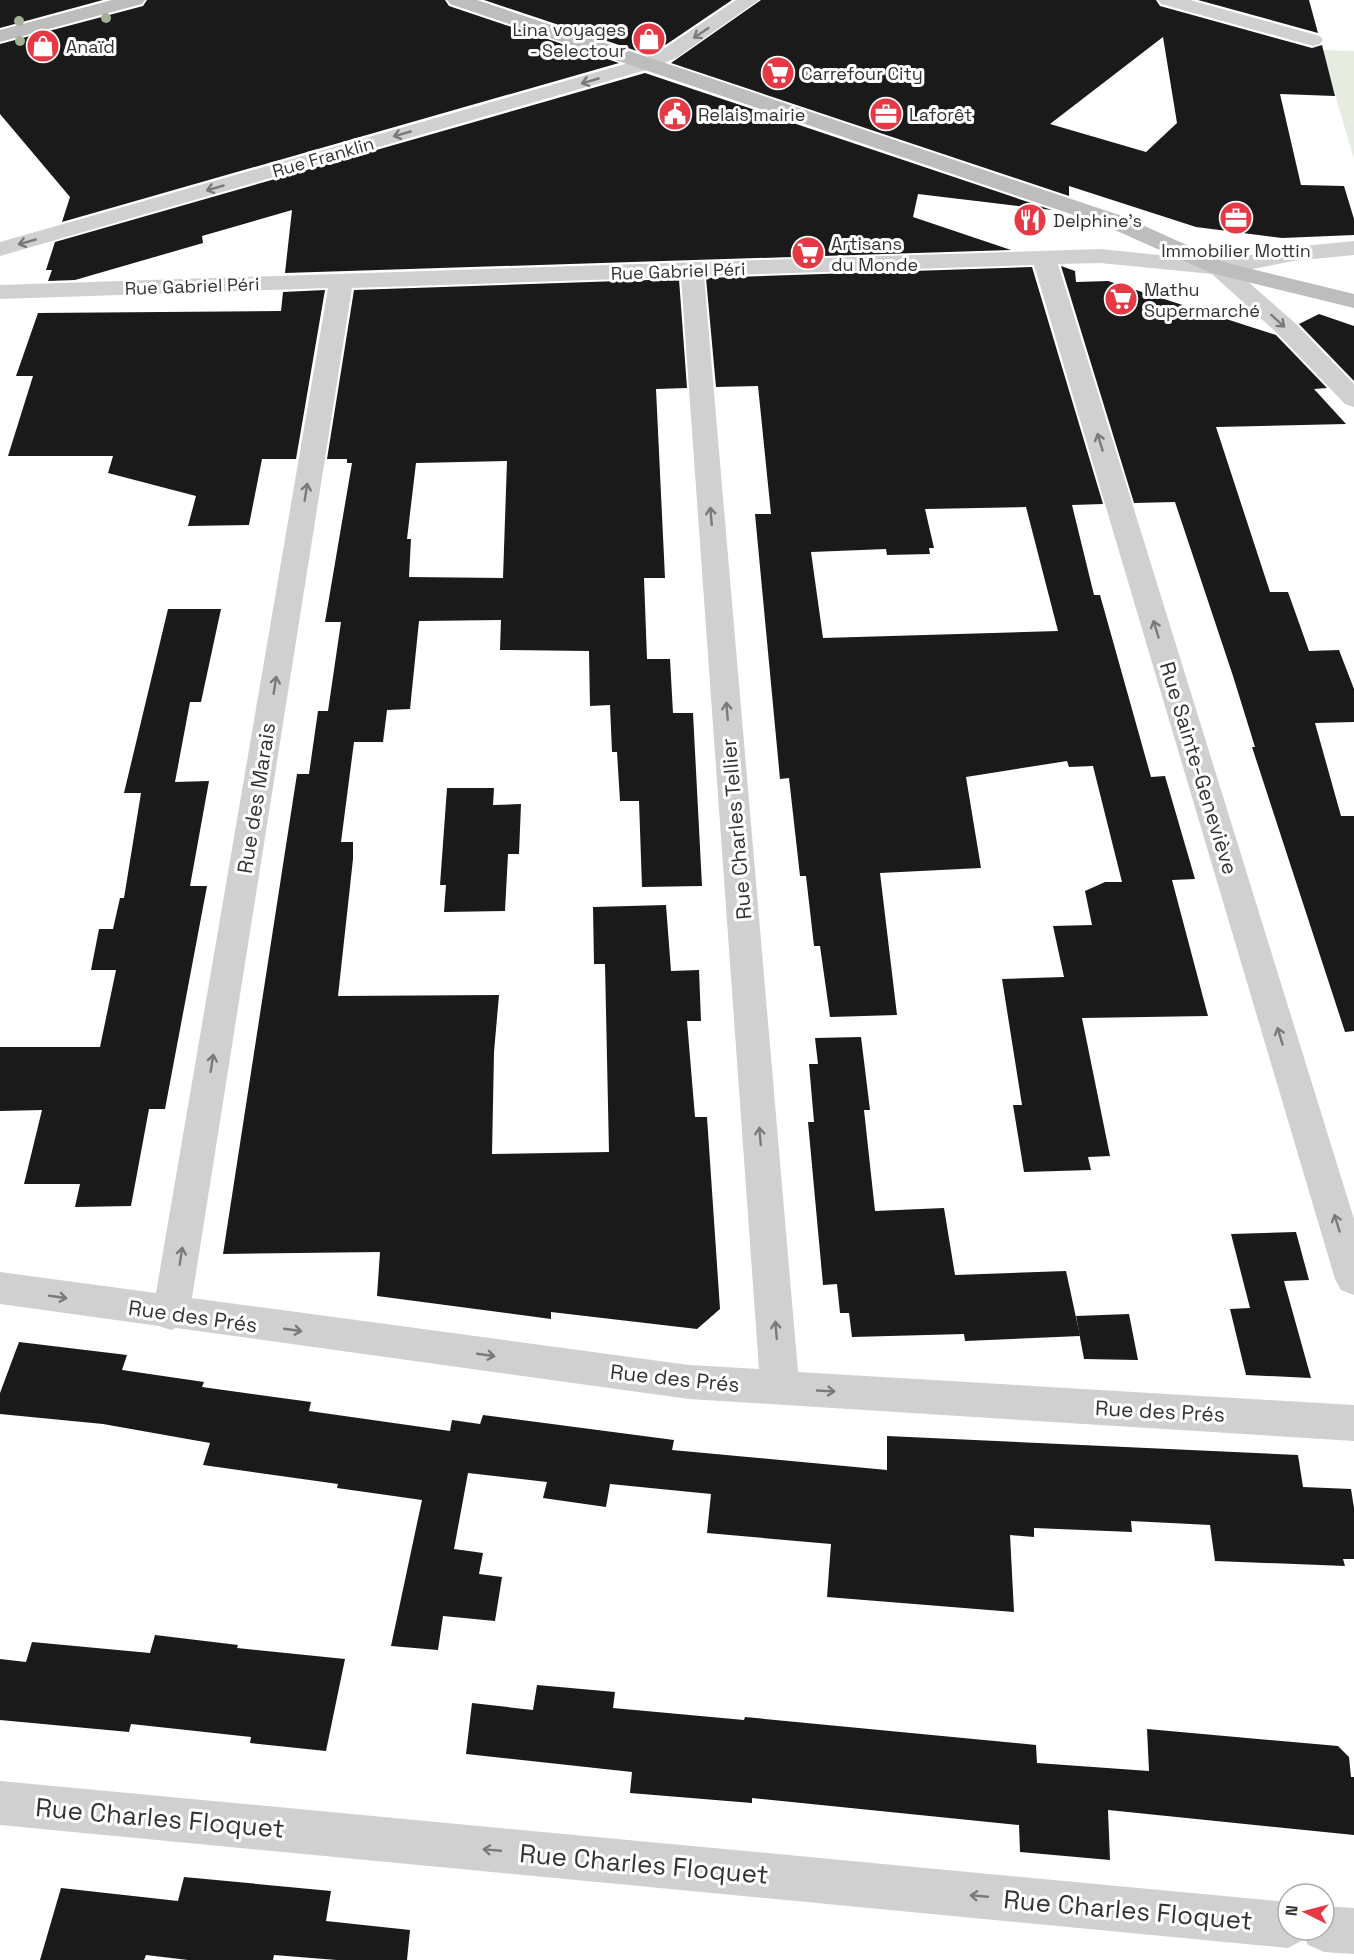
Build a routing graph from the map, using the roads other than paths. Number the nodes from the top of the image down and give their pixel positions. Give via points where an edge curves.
1 (135, 0) edge
2 (457, 0) edge
3 (749, 0) edge
4 (1168, 0) edge
5 (0, 36) edge
6 (1313, 40) dead end
7 (646, 64) junction
8 (1354, 248) edge
9 (0, 249) edge
10 (1044, 258) junction
11 (1219, 268) junction
12 (692, 270) junction
13 (341, 281) junction
14 (0, 292) edge
15 (1354, 301) edge
16 (1354, 399) edge
17 (1354, 1279) edge
18 (0, 1288) edge
19 (171, 1314) junction
20 (780, 1388) junction
21 (1354, 1423) edge
22 (0, 1803) edge
23 (1276, 1924) edge
24 (1336, 1930) edge
25 (1354, 1931) edge

1 - 5 main road
2 - 7 main road
3 -> 7 street, Rue Franklin via 669,54
4 - 6 street
7 -> 9 street, Rue Franklin
7 - 11 main road via 1114,221
8 - 11 street, Rue Gabriel Péri via 1293,254
10 - 11 street, Rue Gabriel Péri via 1100,256
10 - 12 street, Rue Gabriel Péri
17 -> 10 street, Rue Sainte-Geneviève
11 - 15 main road
11 -> 16 street via 1285,327
12 - 13 street, Rue Gabriel Péri
20 -> 12 street, Rue Charles Tellier
13 - 14 street, Rue Gabriel Péri
19 -> 13 street, Rue des Marais
18 -> 19 street, Rue des Prés
19 -> 20 street, Rue des Prés via 689,1382
20 -> 21 street, Rue des Prés
23 -> 22 street, Rue Charles Floquet
24 - 25 street

